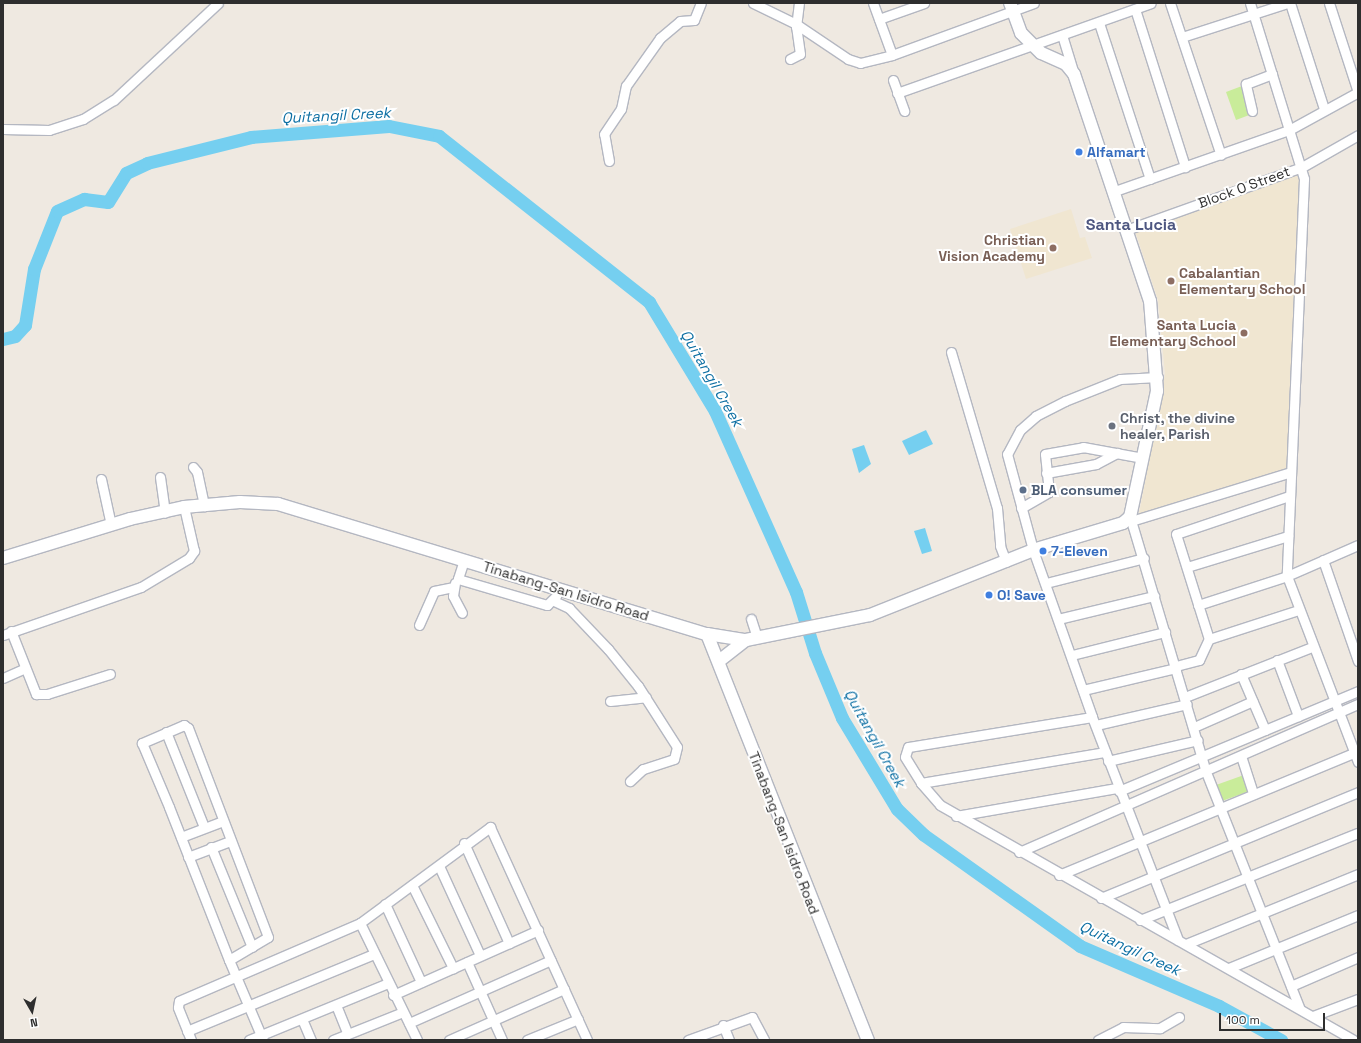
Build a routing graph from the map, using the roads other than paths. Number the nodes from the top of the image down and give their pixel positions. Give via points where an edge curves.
1 (218, 3) edge
2 (701, 3) edge
3 (753, 3) edge
4 (799, 3) edge
5 (873, 3) edge
6 (924, 3) edge
7 (1034, 3) edge
8 (1151, 3) edge
9 (1170, 3) edge
10 (1250, 3) edge
11 (1287, 3) edge
12 (1290, 3) edge
13 (1330, 3) edge
14 (1012, 7) edge
15 (1135, 8) junction
16 (1254, 13) junction
17 (879, 19) junction
18 (1099, 23) junction
19 (796, 24) junction
20 (1062, 35) junction
21 (1182, 37) junction
22 (1033, 46) junction
23 (892, 55) junction
24 (790, 59) dead end
25 (1074, 74) junction
26 (1272, 74) junction
27 (893, 80) dead end
28 (897, 92) junction
29 (1358, 92) edge
30 (1324, 109) junction
31 (904, 111) dead end
32 (1252, 111) dead end
33 (3, 129) edge
34 (1289, 130) junction
35 (1358, 135) edge
36 (1221, 155) junction
37 (609, 161) dead end
38 (1302, 166) junction
39 (1185, 167) junction
40 (1150, 179) junction
41 (1112, 192) junction
42 (1126, 230) junction
43 (951, 352) dead end
44 (1158, 377) junction
45 (1117, 453) junction
46 (1143, 458) junction
47 (193, 467) dead end
48 (1291, 472) junction
49 (1046, 473) junction
50 (160, 477) dead end
51 (100, 479) dead end
52 (1289, 496) junction
53 (204, 506) junction
54 (184, 507) junction
55 (1021, 508) junction
56 (165, 513) junction
57 (1131, 519) junction
58 (111, 524) junction
59 (1288, 536) junction
60 (1358, 547) edge
61 (1033, 550) junction
62 (3, 558) edge
63 (1144, 558) junction
64 (464, 560) junction
65 (1323, 560) junction
66 (1006, 562) junction
67 (1187, 567) junction
68 (1287, 576) junction
69 (458, 579) junction
70 (1046, 583) junction
71 (453, 587) junction
72 (559, 589) junction
73 (1154, 596) junction
74 (554, 601) junction
75 (1198, 605) junction
76 (1298, 610) junction
77 (462, 612) dead end
78 (751, 619) dead end
79 (1058, 619) junction
80 (419, 625) dead end
81 (1165, 632) junction
82 (7, 633) edge
83 (707, 634) junction
84 (752, 639) junction
85 (1209, 639) junction
86 (1312, 647) junction
87 (1072, 655) junction
88 (1277, 660) junction
89 (719, 661) junction
90 (1358, 661) edge
91 (1176, 667) junction
92 (25, 668) junction
93 (110, 674) dead end
94 (1241, 674) junction
95 (3, 678) edge
96 (1083, 690) junction
97 (1358, 691) edge
98 (646, 697) junction
99 (610, 700) dead end
100 (1186, 700) junction
101 (1253, 701) junction
102 (1332, 702) junction
103 (1358, 704) edge
104 (1337, 713) junction
105 (1298, 716) junction
106 (1094, 721) junction
107 (1194, 727) junction
108 (1265, 730) junction
109 (166, 732) junction
110 (1198, 740) junction
111 (1354, 753) junction
112 (1107, 756) junction
113 (1241, 756) junction
114 (1202, 758) junction
115 (1358, 762) edge
116 (1206, 772) junction
117 (630, 781) dead end
118 (921, 784) junction
119 (1118, 790) junction
120 (1358, 792) edge
121 (1253, 794) junction
122 (1124, 805) junction
123 (1221, 806) junction
124 (956, 816) junction
125 (223, 821) junction
126 (204, 827) junction
127 (1358, 833) edge
128 (181, 837) junction
129 (1138, 840) junction
130 (230, 841) junction
131 (464, 843) junction
132 (1236, 843) junction
133 (211, 847) junction
134 (1019, 852) junction
135 (188, 857) junction
136 (439, 866) junction
137 (1358, 874) edge
138 (1059, 875) junction
139 (1152, 877) junction
140 (1249, 879) junction
141 (412, 885) junction
142 (1101, 898) junction
143 (385, 904) junction
144 (1165, 910) junction
145 (1262, 914) junction
146 (1358, 915) edge
147 (1140, 920) junction
148 (360, 923) junction
149 (538, 930) junction
150 (1182, 942) junction
151 (509, 943) junction
152 (252, 947) junction
153 (1276, 949) junction
154 (374, 954) junction
155 (480, 955) junction
156 (1358, 957) edge
157 (230, 960) junction
158 (551, 960) junction
159 (467, 962) junction
160 (452, 968) junction
161 (1229, 968) junction
162 (236, 977) junction
163 (421, 982) junction
164 (388, 983) junction
165 (1291, 986) junction
166 (479, 990) junction
167 (564, 990) junction
168 (393, 995) junction
169 (1358, 999) edge
170 (336, 1005) junction
171 (249, 1006) junction
172 (1299, 1007) junction
173 (403, 1012) junction
174 (1313, 1016) junction
175 (1179, 1017) dead end
176 (302, 1019) junction
177 (493, 1019) junction
178 (578, 1019) junction
179 (409, 1024) junction
180 (723, 1025) junction
181 (348, 1034) junction
182 (189, 1036) edge
183 (262, 1038) edge
184 (691, 1039) edge
185 (249, 1040) edge
186 (311, 1040) edge
187 (333, 1040) edge
188 (417, 1040) edge
189 (448, 1040) edge
190 (502, 1040) edge
191 (527, 1040) edge
192 (587, 1040) edge
193 (729, 1040) edge
194 (764, 1040) edge
195 (868, 1040) edge
196 (1098, 1040) edge
197 (1352, 1040) edge

1 - 33 street via 114,100 83,119 49,130
2 - 37 street via 694,20 680,21 660,38 626,86 621,109 604,134
3 - 19 street
4 - 19 street
5 - 17 street
6 - 17 street
7 - 14 street
8 - 15 street
9 - 21 street
10 - 16 street
11 - 16 street
12 - 30 street
13 - 29 street
14 - 22 street via 1021,33
14 - 23 street
15 - 18 street
15 - 39 street
16 - 21 street
16 - 26 street
17 - 23 street
18 - 20 street
18 - 40 street
19 - 23 street via 848,59 870,62
19 - 24 street via 800,54
20 - 22 street
20 - 25 street
21 - 36 street
22 - 25 street via 1066,64
22 - 28 street
25 - 41 street
26 - 32 street via 1246,84
26 - 34 street
27 - 28 street
28 - 31 street
29 - 30 street
30 - 34 street
34 - 36 street
34 - 38 street
35 - 38 street, Block O Street
36 - 39 street
38 - 42 street, Block O Street
38 - 48 street
39 - 40 street
40 - 41 street
41 - 42 street
42 - 44 street via 1150,301
43 - 66 street via 997,508 1000,546
44 - 46 street
44 - 55 street via 1106,383 1036,416 1020,430 1008,454
45 - 46 street
45 - 49 street via 1096,464
45 - 49 street via 1082,447 1045,454
46 - 57 street
47 - 53 street via 197,472
48 - 52 street
48 - 57 street
49 - 55 street via 1049,492
50 - 56 street
51 - 58 street
52 - 59 street
52 - 67 street via 1180,530 1177,539
53 - 54 street, Tinabang-San Isidro Road
53 - 64 street, Tinabang-San Isidro Road via 240,502 278,504
54 - 56 street, Tinabang-San Isidro Road
54 - 82 street via 194,551 189,558 136,589
55 - 61 street
56 - 58 street, Tinabang-San Isidro Road
57 - 61 street
57 - 63 street
58 - 62 street, Tinabang-San Isidro Road
59 - 67 street
59 - 68 street
60 - 65 street
61 - 66 street
61 - 70 street
63 - 70 street
63 - 73 street
64 - 69 street
64 - 72 street, Tinabang-San Isidro Road
65 - 68 street
65 - 90 street
66 - 84 street via 878,612 790,633
67 - 75 street
68 - 75 street
68 - 76 street
69 - 71 street
69 - 74 street via 547,604
70 - 79 street
71 - 77 street via 453,596
71 - 80 street via 434,591
72 - 74 street
72 - 83 street, Tinabang-San Isidro Road
73 - 79 street
73 - 81 street
74 - 98 street via 581,619
75 - 85 street
76 - 85 street
76 - 86 street
78 - 84 street
79 - 87 street
81 - 87 street
81 - 91 street
82 - 92 street
83 - 84 street
83 - 89 street, Tinabang-San Isidro Road
84 - 89 street
85 - 91 street via 1199,660
86 - 88 street
86 - 102 street
87 - 96 street
88 - 94 street
88 - 105 street
89 - 195 street, Tinabang-San Isidro Road
91 - 96 street
91 - 100 street
92 - 93 street via 33,692 44,695
92 - 95 street
94 - 100 street
94 - 101 street
96 - 106 street
97 - 102 street
98 - 99 street
98 - 117 street via 677,746 678,756 643,769
100 - 106 street
100 - 107 street
101 - 107 street
101 - 108 street
102 - 104 street
102 - 105 street
103 - 104 street
104 - 111 street
104 - 113 street
105 - 108 street
106 - 112 street
106 - 118 street via 908,747 905,757
107 - 110 street
108 - 114 street
109 - 125 street via 184,725 188,728
109 - 126 street
109 - 128 street via 142,743
110 - 112 street
110 - 114 street
111 - 115 street
111 - 121 street
112 - 118 street
112 - 119 street
113 - 116 street
113 - 121 street
114 - 116 street
114 - 119 street
116 - 122 street
116 - 123 street
118 - 124 street via 940,805
119 - 122 street
119 - 124 street
120 - 132 street
121 - 123 street
122 - 129 street
122 - 134 street
123 - 129 street
123 - 132 street
124 - 134 street
125 - 126 street
125 - 130 street
126 - 128 street
127 - 140 street
128 - 135 street
129 - 138 street
129 - 139 street
130 - 133 street
130 - 152 street via 268,937
131 - 136 street
131 - 149 street via 487,828 494,830
131 - 151 street
132 - 139 street
132 - 140 street
133 - 135 street
133 - 152 street
134 - 138 street
135 - 157 street
136 - 141 street
136 - 155 street
137 - 145 street
138 - 142 street
139 - 142 street
139 - 144 street
140 - 144 street
140 - 145 street
141 - 143 street
141 - 160 street
142 - 147 street
143 - 148 street
143 - 163 street
144 - 147 street
144 - 150 street
145 - 150 street
145 - 153 street
146 - 153 street
147 - 150 street
148 - 154 street
148 - 162 street
149 - 151 street
149 - 158 street
150 - 161 street
151 - 155 street
152 - 157 street
153 - 161 street
153 - 165 street
154 - 164 street
154 - 171 street
155 - 159 street
156 - 165 street
157 - 162 street
158 - 166 street
158 - 167 street
159 - 160 street
159 - 166 street
160 - 163 street
161 - 172 street
162 - 171 street
162 - 182 street via 179,1001 178,1007
163 - 168 street
164 - 168 street
164 - 170 street
165 - 172 street
166 - 177 street
166 - 179 street
167 - 177 street
167 - 178 street
168 - 173 street
169 - 174 street
170 - 176 street
170 - 181 street
171 - 182 street
171 - 183 street
172 - 174 street
173 - 179 street
173 - 181 street
174 - 197 street
175 - 196 street via 1160,1028 1123,1027
176 - 183 street
176 - 186 street
177 - 189 street
177 - 190 street
178 - 191 street
178 - 192 street
179 - 188 street
180 - 184 street
180 - 193 street
180 - 194 street via 752,1017
181 - 187 street
183 - 185 street

